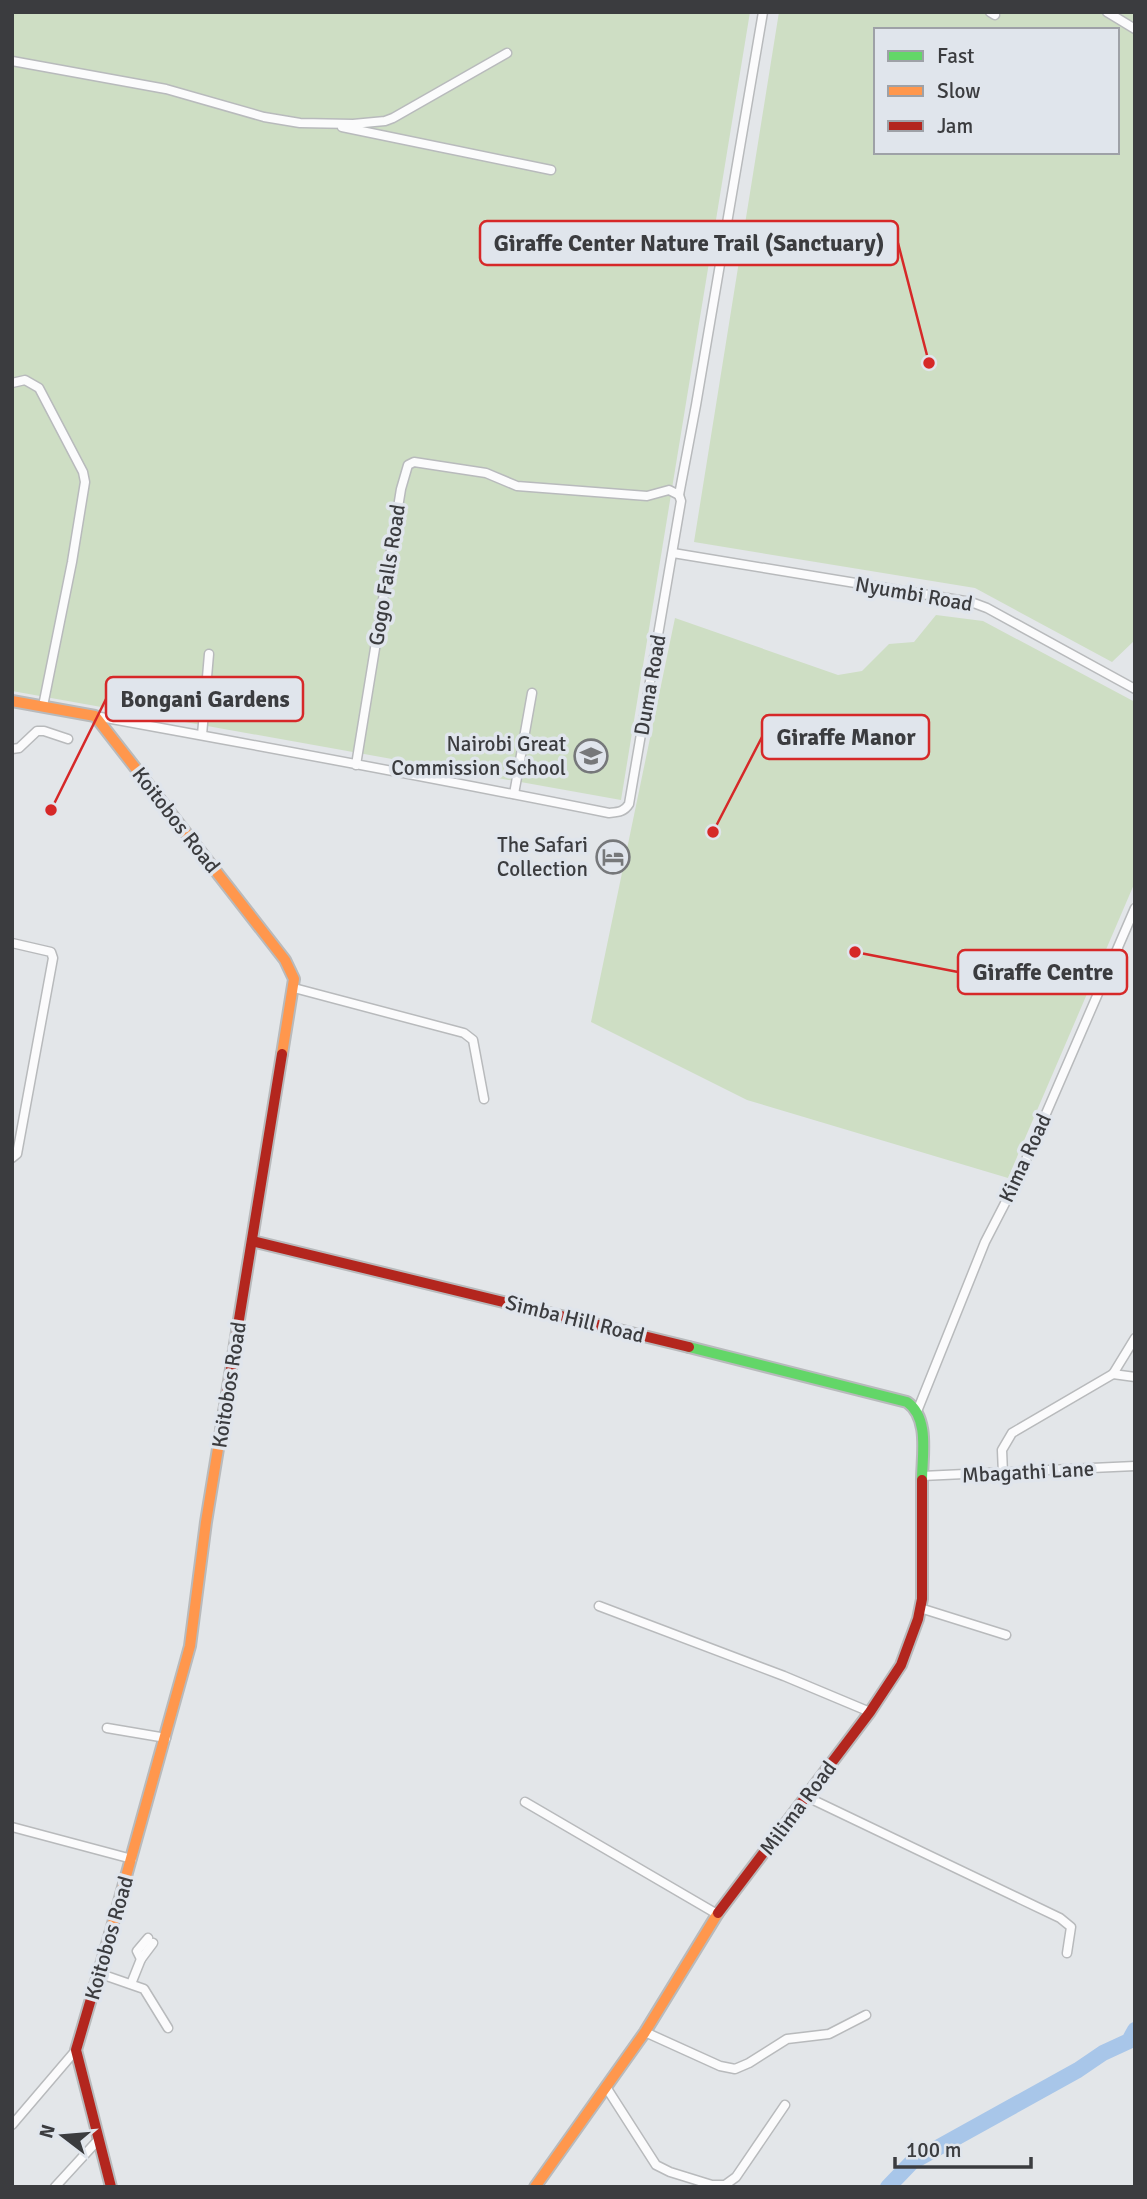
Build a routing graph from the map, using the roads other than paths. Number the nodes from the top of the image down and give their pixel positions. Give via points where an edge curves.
1 (763, 12) edge
2 (1107, 12) edge
3 (1135, 29) edge
4 (507, 53) dead end
5 (12, 61) edge
6 (323, 123) junction
7 (551, 170) dead end
8 (12, 383) edge
9 (679, 495) junction
10 (673, 553) junction
11 (209, 654) dead end
12 (1135, 689) edge
13 (532, 693) dead end
14 (12, 701) edge
15 (43, 706) junction
16 (95, 716) junction
17 (202, 735) junction
18 (68, 739) dead end
19 (12, 749) edge
20 (356, 765) junction
21 (514, 794) junction
22 (1135, 908) edge
23 (12, 943) edge
24 (294, 988) junction
25 (484, 1099) dead end
26 (12, 1158) edge
27 (252, 1241) junction
28 (1135, 1338) edge
29 (1113, 1374) junction
30 (1135, 1377) edge
31 (918, 1409) junction
32 (1135, 1466) edge
33 (1003, 1474) junction
34 (922, 1476) junction
35 (598, 1606) dead end
36 (920, 1608) junction
37 (1006, 1635) dead end
38 (870, 1712) junction
39 (107, 1728) dead end
40 (166, 1738) junction
41 (807, 1797) junction
42 (525, 1802) dead end
43 (12, 1827) edge
44 (132, 1859) junction
45 (717, 1914) junction
46 (150, 1940) dead end
47 (1067, 1953) dead end
48 (98, 1973) junction
49 (131, 1984) junction
50 (866, 2015) dead end
51 (174, 2017) dead end
52 (645, 2032) junction
53 (76, 2050) junction
54 (606, 2087) junction
55 (785, 2105) dead end
56 (12, 2125) edge
57 (99, 2139) junction
58 (55, 2187) edge
59 (111, 2187) edge
60 (535, 2187) edge

1 - 9 street, Duma Road
2 - 3 street
4 - 6 street via 393,118
5 - 6 street via 166,89 264,117
6 - 7 street
8 - 15 street via 25,380 39,388 85,482
9 - 10 street, Duma Road
9 - 20 street, Gogo Falls Road via 669,490 647,496 517,486 486,473 414,462 408,466
10 - 12 street, Nyumbi Road via 971,602
10 - 21 street, Duma Road via 629,804 620,812 609,813
11 - 17 street
13 - 21 street
14 - 15 street
15 - 16 street
16 - 17 street
16 - 24 street, Koitobos Road via 285,960
17 - 20 street
18 - 19 street via 37,731
20 - 21 street
22 - 31 street, Kima Road via 985,1242
23 - 26 street via 44,949 53,958 17,1154
24 - 25 street via 464,1032 473,1040
24 - 27 street, Koitobos Road
27 - 31 street, Simba Hill Road via 897,1398
27 - 40 street, Koitobos Road via 190,1646
28 - 29 street
29 - 30 street
29 - 33 street via 1012,1433 1002,1450
31 - 34 street, Milima Road
32 - 33 street, Mbagathi Lane
33 - 34 street, Mbagathi Lane
34 - 36 street, Milima Road
35 - 38 street
36 - 37 street
36 - 38 street, Milima Road via 901,1665
38 - 41 street, Milima Road
39 - 40 street
40 - 44 street, Koitobos Road
41 - 45 street, Milima Road
41 - 47 street via 1060,1918 1071,1927
42 - 45 street
43 - 44 street
44 - 48 street, Koitobos Road
45 - 52 street, Milima Road
46 - 49 street via 137,1951 141,1959
48 - 49 street
48 - 53 street, Koitobos Road
49 - 51 street via 144,1989 166,2025
50 - 52 street via 829,2034 787,2039 735,2068 720,2066
52 - 54 street, Milima Road
53 - 56 street
53 - 57 street
54 - 55 street via 656,2165 712,2185 725,2185 736,2177
54 - 60 street, Milima Road
57 - 58 street
57 - 59 street

